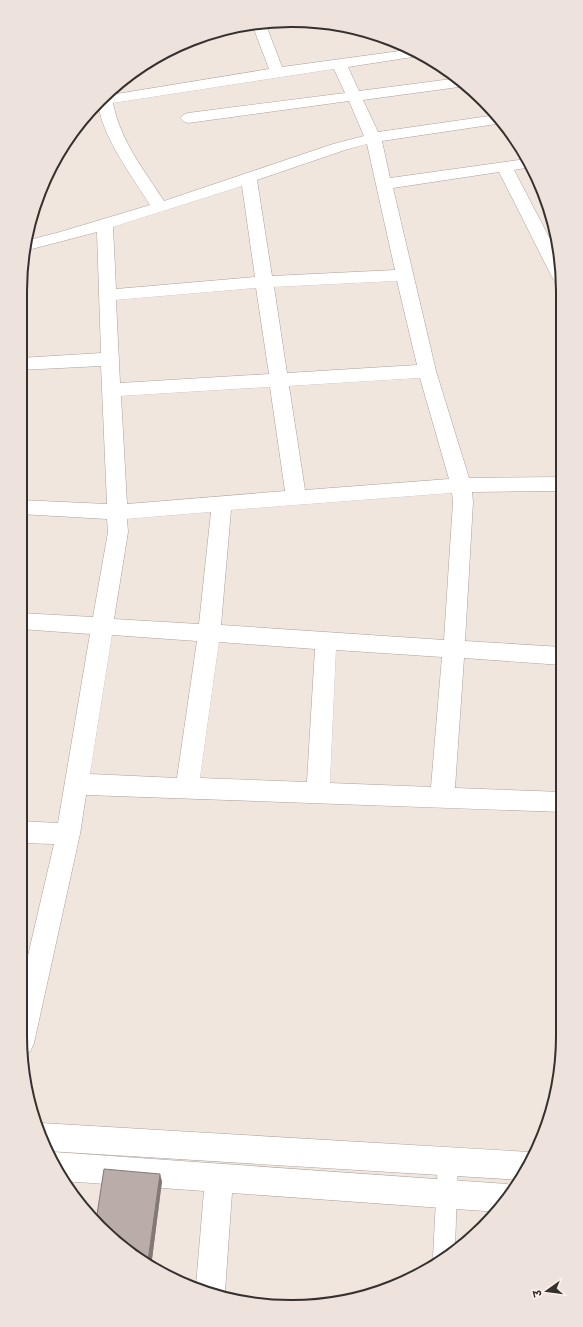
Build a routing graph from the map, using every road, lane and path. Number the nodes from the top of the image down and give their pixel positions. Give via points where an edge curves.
1 (261, 29) edge
2 (408, 54) edge
3 (339, 64) junction
4 (277, 72) junction
5 (454, 83) edge
6 (354, 97) junction
7 (111, 98) edge
8 (105, 104) edge
9 (188, 118) dead end
10 (492, 120) edge
11 (373, 138) junction
12 (523, 164) edge
13 (504, 166) junction
14 (249, 179) junction
15 (384, 184) junction
16 (160, 207) junction
17 (105, 224) junction
18 (32, 242) edge
19 (554, 264) edge
20 (405, 275) junction
21 (264, 282) junction
22 (106, 295) junction
23 (110, 359) junction
24 (27, 364) edge
25 (427, 371) junction
26 (279, 381) junction
27 (111, 390) junction
28 (461, 484) junction
29 (556, 484) edge
30 (296, 497) junction
31 (222, 503) junction
32 (27, 507) edge
33 (117, 512) junction
34 (27, 621) edge
35 (102, 626) junction
36 (209, 633) junction
37 (326, 640) junction
38 (454, 649) junction
39 (556, 656) edge
40 (76, 784) junction
41 (188, 787) junction
42 (318, 792) junction
43 (442, 797) junction
44 (556, 802) edge
45 (27, 832) edge
46 (68, 834) junction
47 (27, 1016) edge
48 (47, 1137) edge
49 (309, 1153) junction
50 (448, 1161) junction
51 (61, 1166) edge
52 (522, 1166) edge
53 (220, 1177) junction
54 (305, 1184) junction
55 (446, 1194) junction
56 (501, 1198) edge
57 (444, 1251) edge
58 (210, 1287) edge

1 - 4 street
2 - 3 street
3 - 4 street
3 - 6 street
4 - 7 street
5 - 6 street
6 - 9 street
6 - 11 street
8 - 16 street via 119,142
10 - 11 street
11 - 14 street
11 - 15 street
12 - 13 street
13 - 15 street
13 - 19 street
14 - 16 street
14 - 21 street
15 - 20 street
16 - 17 street
17 - 18 street
17 - 22 street
20 - 21 street
20 - 25 street
21 - 22 street
21 - 26 street
22 - 23 street
23 - 24 street
23 - 27 street
25 - 26 street
25 - 28 street
26 - 27 street
26 - 30 street
27 - 33 street
28 - 29 street
28 - 30 street
28 - 38 street via 463,502
30 - 31 street
31 - 33 street
31 - 36 street
32 - 33 street
33 - 35 street via 118,532
34 - 35 street
35 - 36 street
35 - 40 street
36 - 37 street
36 - 41 street
37 - 38 street
37 - 42 street
38 - 39 street
38 - 43 street
40 - 41 street
40 - 46 street
41 - 42 street
42 - 43 street
43 - 44 street
45 - 46 street
46 - 47 street
48 - 49 street
49 - 50 street
49 - 54 street
50 - 52 street
50 - 55 lane
51 - 53 street
53 - 54 street
53 - 58 street
54 - 55 street
55 - 56 street
55 - 57 lane

